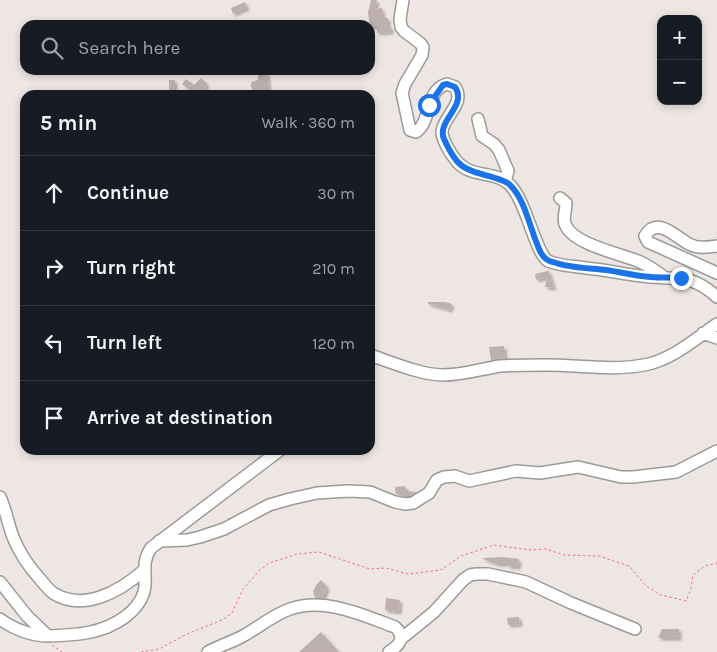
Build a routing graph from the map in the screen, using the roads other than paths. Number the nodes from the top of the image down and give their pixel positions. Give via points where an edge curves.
1 (403, 0) edge
2 (478, 119) dead end
3 (505, 181) junction
4 (560, 198) dead end
5 (717, 246) edge
6 (717, 273) edge
7 (664, 277) junction
8 (717, 297) edge
9 (717, 324) edge
10 (703, 333) junction
11 (717, 338) edge
12 (375, 357) edge
13 (717, 451) edge
14 (273, 455) edge
15 (0, 497) edge
16 (159, 541) junction
17 (143, 571) junction
18 (0, 582) edge
19 (0, 619) edge
20 (635, 629) dead end
21 (48, 636) junction
22 (402, 638) junction
23 (208, 652) edge
24 (389, 652) edge

1 - 3 street via 401,26 423,48 402,92 410,130 420,130 432,99 440,88 452,85 457,90 458,99 442,134 454,159 467,171
2 - 3 street via 482,136 497,147 508,171
3 - 7 street via 526,212 546,260 569,266
4 - 7 street via 566,204 565,226 582,240 640,262
5 - 6 street via 690,245 661,228 650,230 645,236 648,242
7 - 8 street via 689,280
9 - 10 street
10 - 11 street
10 - 12 street via 665,358 645,365 596,368 500,366 441,375
13 - 16 street via 676,472 633,477 578,467 540,473 516,471 469,481 455,476 444,477 437,480 432,491 406,504 370,492 317,494 269,505 224,529 200,537
14 - 16 street
15 - 17 street via 14,538 31,570 51,592 72,601 98,599
16 - 17 street via 146,555
17 - 21 street via 145,584 140,602 115,624 89,634
18 - 21 street
19 - 21 street via 8,625
20 - 22 street via 526,582 476,574 463,580 434,612
22 - 23 street via 395,627 344,609 304,606 289,610
22 - 24 street via 401,643

